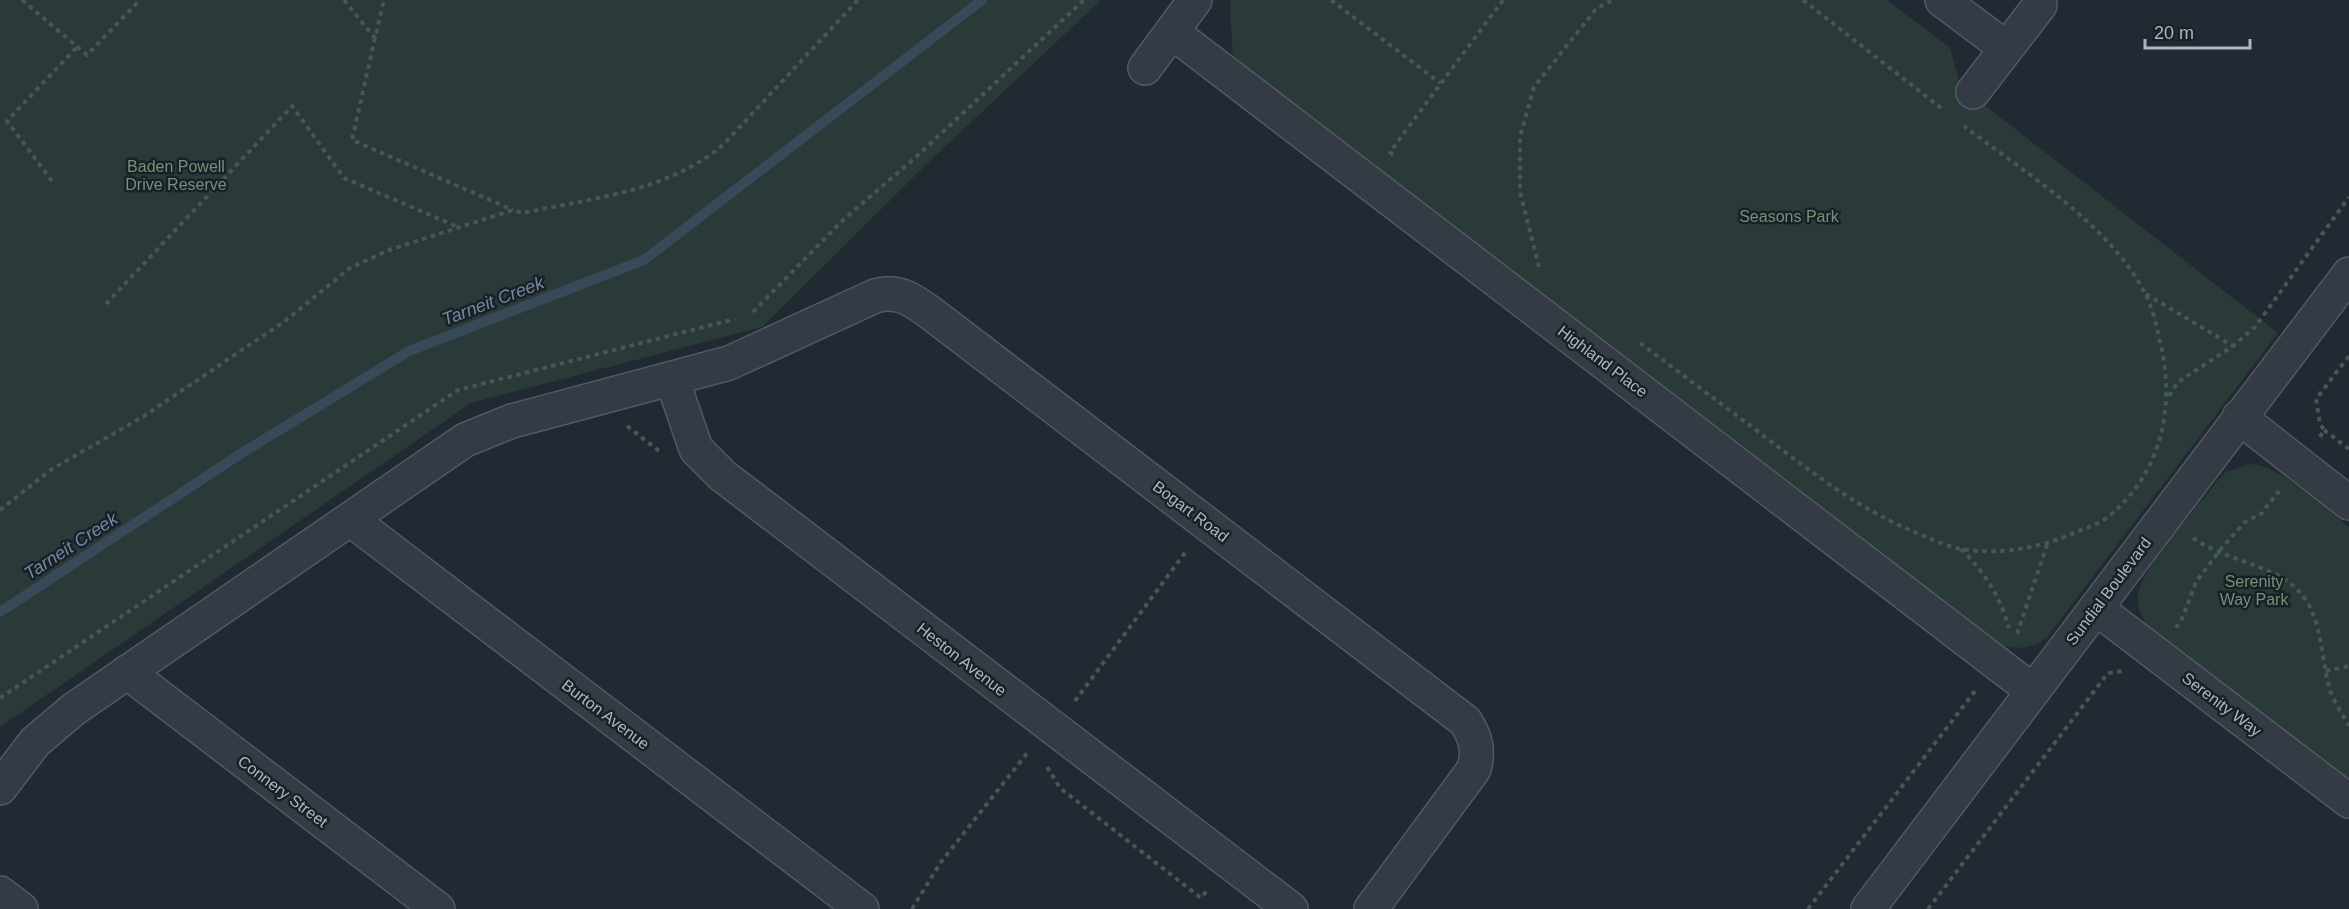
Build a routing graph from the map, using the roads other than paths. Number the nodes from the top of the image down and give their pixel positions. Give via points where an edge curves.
1 (1195, 0) edge
2 (1942, 0) edge
3 (2040, 4) dead end
4 (1172, 32) junction
5 (2006, 48) junction
6 (1145, 68) dead end
7 (1973, 92) dead end
8 (2349, 274) edge
9 (672, 379) junction
10 (2239, 417) junction
11 (2349, 503) edge
12 (350, 519) junction
13 (2096, 608) junction
14 (127, 672) junction
15 (2033, 691) junction
16 (0, 788) edge
17 (2349, 801) edge
18 (0, 893) edge
19 (21, 909) edge
20 (438, 909) edge
21 (862, 909) edge
22 (1291, 909) edge
23 (1371, 909) edge
24 (1868, 909) edge

1 - 4 street
2 - 5 street
3 - 5 street
4 - 6 street
4 - 15 street, Highland Place via 2006,653
5 - 7 street
8 - 10 street, Sundial Boulevard
9 - 12 street via 487,429 438,456
9 - 22 street, Heston Avenue via 696,449 723,476
9 - 23 street, Bogart Road via 760,351 885,293 904,295 942,321 1453,711 1473,733 1477,757 1474,770
10 - 11 street
10 - 13 street, Sundial Boulevard
12 - 14 street
12 - 21 street, Burton Avenue
13 - 15 street, Sundial Boulevard
13 - 17 street, Serenity Way
14 - 16 street via 47,730
14 - 20 street, Connery Street
15 - 24 street, Sundial Boulevard
18 - 19 street

